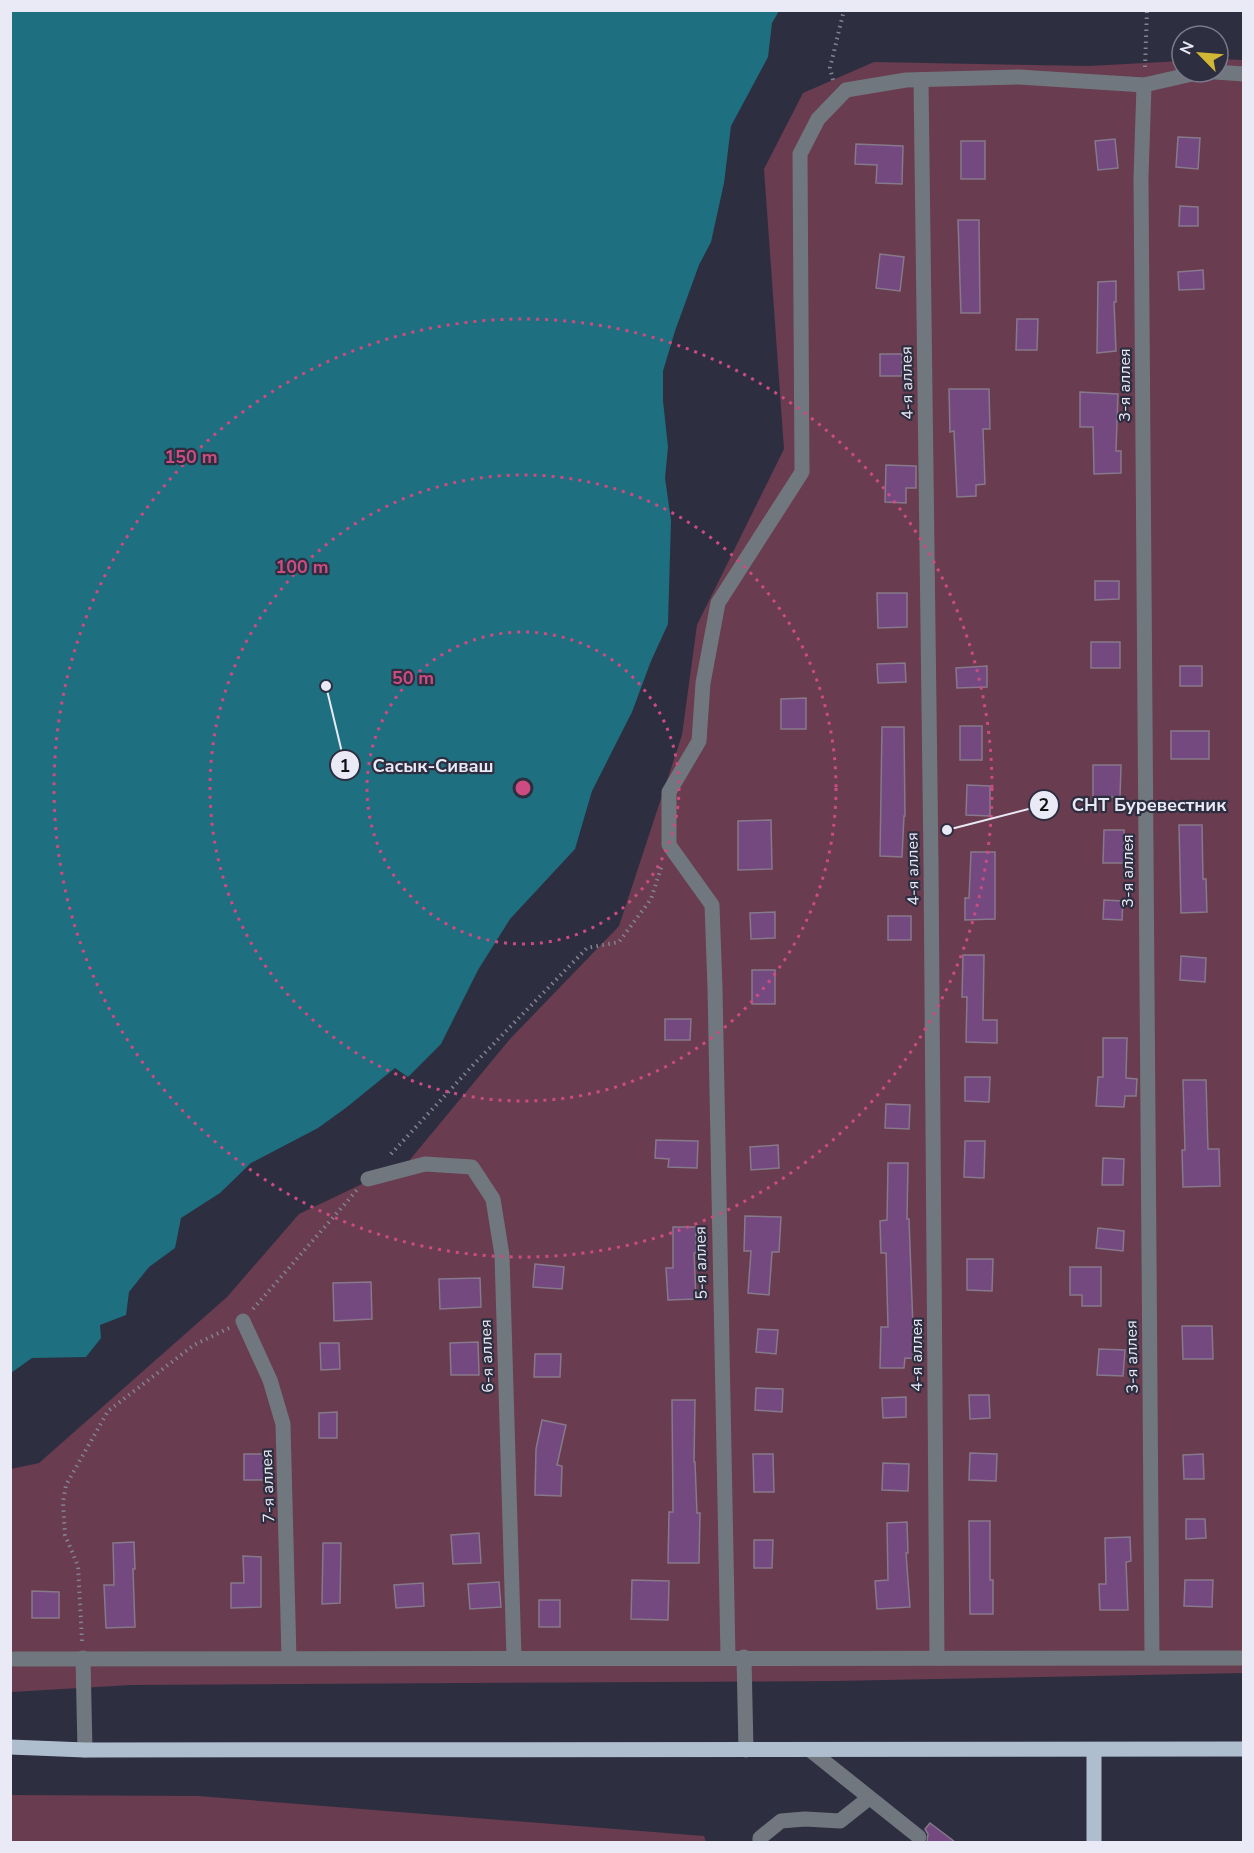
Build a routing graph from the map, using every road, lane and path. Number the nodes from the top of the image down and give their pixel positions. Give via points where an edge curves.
1 (844, 10) edge
2 (1147, 10) edge
3 (1170, 79) edge
4 (921, 80) junction
5 (1144, 85) junction
6 (838, 98) junction
7 (368, 1179) dead end
8 (243, 1321) dead end
9 (66, 1485) dead end
10 (514, 1657) junction
11 (728, 1657) junction
12 (744, 1657) junction
13 (83, 1658) junction
14 (289, 1658) junction
15 (937, 1658) junction
16 (1152, 1658) junction
17 (1244, 1658) edge
18 (10, 1659) edge
19 (10, 1747) edge
20 (1244, 1749) edge
21 (85, 1750) junction
22 (746, 1750) junction
23 (810, 1750) junction
24 (1094, 1750) junction
25 (869, 1798) junction
26 (918, 1837) dead end
27 (760, 1842) edge
28 (1094, 1842) edge

1 - 6 path via 830,68
2 - 5 path
3 - 5 lane
4 - 5 lane via 1019,77
4 - 6 lane via 846,90
4 - 15 lane, 4-я аллея
5 - 16 lane, 3-я аллея via 1141,190
6 - 11 lane, 5-я аллея via 818,119 800,154 802,472 718,603 703,683 699,741 669,792 669,845 712,905
7 - 10 lane, 6-я аллея via 424,1164 472,1167 493,1199 502,1256
8 - 14 lane, 7-я аллея via 270,1380 283,1424
9 - 13 path via 66,1535 78,1566
10 - 11 lane
10 - 14 lane
11 - 12 lane
12 - 15 lane
12 - 22 lane
13 - 14 lane
13 - 18 lane
13 - 21 lane
15 - 16 lane
16 - 17 lane
19 - 21 main road
20 - 24 main road
21 - 22 main road
22 - 23 main road
23 - 24 main road
23 - 25 lane
24 - 28 main road
25 - 26 lane
25 - 27 lane via 840,1821 781,1821

